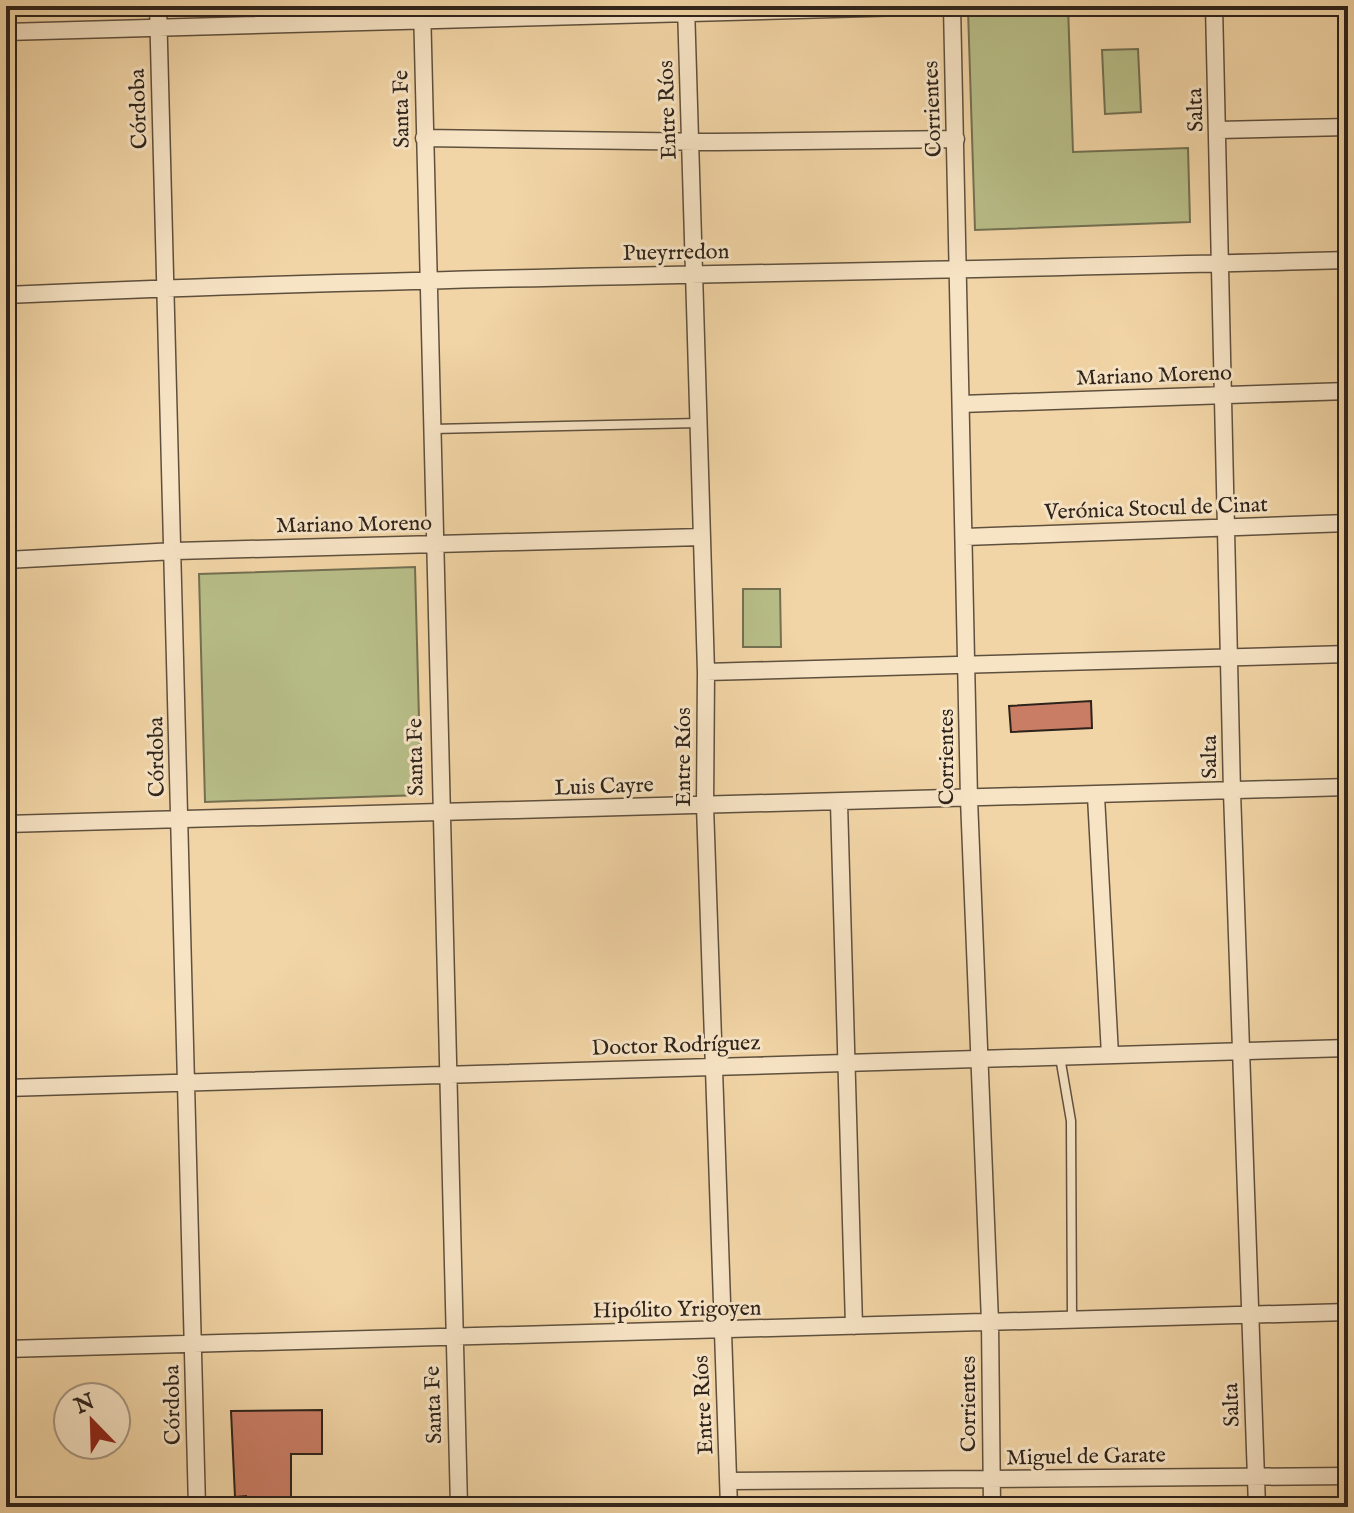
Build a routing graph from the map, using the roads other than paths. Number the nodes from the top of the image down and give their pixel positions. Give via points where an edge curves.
1 (158, 6) edge
2 (940, 6) edge
3 (952, 6) edge
4 (1214, 6) edge
5 (686, 9) edge
6 (422, 12) edge
7 (159, 28) junction
8 (6, 32) edge
9 (1348, 127) edge
10 (1219, 130) junction
11 (424, 138) junction
12 (956, 139) junction
13 (691, 140) junction
14 (1348, 260) edge
15 (1222, 264) junction
16 (960, 272) junction
17 (695, 274) junction
18 (428, 283) junction
19 (167, 288) junction
20 (6, 295) edge
21 (1348, 391) edge
22 (1224, 396) junction
23 (961, 404) junction
24 (699, 423) junction
25 (433, 429) junction
26 (1348, 523) edge
27 (1228, 529) junction
28 (702, 537) junction
29 (965, 537) junction
30 (436, 544) junction
31 (175, 551) junction
32 (6, 560) edge
33 (1348, 654) edge
34 (1232, 660) junction
35 (968, 666) junction
36 (706, 672) junction
37 (1348, 787) edge
38 (1232, 792) junction
39 (1096, 796) junction
40 (969, 799) junction
41 (839, 803) junction
42 (705, 806) junction
43 (439, 813) junction
44 (180, 819) junction
45 (6, 824) edge
46 (1348, 1048) edge
47 (1243, 1052) junction
48 (1110, 1055) junction
49 (1060, 1057) junction
50 (979, 1059) junction
51 (846, 1063) junction
52 (717, 1067) junction
53 (446, 1074) junction
54 (186, 1082) junction
55 (6, 1088) edge
56 (1348, 1312) edge
57 (1251, 1316) junction
58 (1072, 1320) junction
59 (990, 1322) junction
60 (854, 1326) junction
61 (722, 1332) junction
62 (454, 1336) junction
63 (193, 1344) junction
64 (6, 1349) edge
65 (1348, 1476) edge
66 (1257, 1477) junction
67 (991, 1480) junction
68 (729, 1481) junction
69 (197, 1507) edge
70 (459, 1507) edge
71 (729, 1507) edge
72 (992, 1507) edge
73 (1257, 1507) edge

1 - 7 street, Córdoba
2 - 5 street
3 - 12 street, Corrientes
4 - 10 street, Salta
5 - 6 street
5 - 13 street, Entre Ríos
6 - 7 street
6 - 11 street, Santa Fe
7 - 8 street
7 - 19 street, Córdoba
9 - 10 street
10 - 15 street, Salta
11 - 13 street
11 - 18 street, Santa Fe
12 - 13 street
12 - 16 street, Corrientes
13 - 17 street, Entre Ríos
14 - 15 street, Pueyrredon
15 - 16 street, Pueyrredon
15 - 22 street, Salta
16 - 17 street, Pueyrredon
16 - 23 street, Corrientes
17 - 18 street, Pueyrredon
17 - 24 street, Entre Ríos
18 - 19 street, Pueyrredon
18 - 25 street, Santa Fe
19 - 20 street, Pueyrredon
19 - 31 street, Córdoba
21 - 22 street, Mariano Moreno
22 - 23 street, Mariano Moreno
22 - 27 street, Salta
23 - 29 street, Corrientes
24 - 25 lane
24 - 28 street, Entre Ríos
25 - 30 street, Santa Fe
26 - 27 street, Verónica Stocul de Cinat
27 - 29 street, Verónica Stocul de Cinat
27 - 34 street, Salta
28 - 30 street, Mariano Moreno
28 - 36 street, Entre Ríos
29 - 35 street, Corrientes
30 - 31 street, Mariano Moreno
30 - 43 street, Santa Fe
31 - 32 street, Mariano Moreno
31 - 44 street, Córdoba
33 - 34 street
34 - 35 street
34 - 38 street, Salta
35 - 36 street
35 - 40 street, Corrientes
36 - 42 street, Entre Ríos
37 - 38 street, Luis Cayre
38 - 39 street, Luis Cayre
38 - 47 street, Salta
39 - 40 street, Luis Cayre
39 - 48 street
40 - 41 street, Luis Cayre
40 - 50 street, Corrientes
41 - 42 street, Luis Cayre
41 - 51 street
42 - 43 street, Luis Cayre
42 - 52 street, Entre Ríos
43 - 44 street, Luis Cayre
43 - 53 street, Santa Fe
44 - 45 street, Luis Cayre
44 - 54 street, Córdoba
46 - 47 street, Doctor Rodríguez
47 - 48 street, Doctor Rodríguez
47 - 57 street, Salta
48 - 49 street, Doctor Rodríguez
49 - 50 street, Doctor Rodríguez
49 - 58 lane via 1071,1121
50 - 51 street, Doctor Rodríguez
50 - 59 street, Corrientes
51 - 52 street, Doctor Rodríguez
51 - 60 street
52 - 53 street, Doctor Rodríguez
52 - 61 street, Entre Ríos
53 - 54 street, Doctor Rodríguez
53 - 62 street, Santa Fe
54 - 55 street, Doctor Rodríguez
54 - 63 street, Córdoba
56 - 57 street, Hipólito Yrigoyen
57 - 58 street, Hipólito Yrigoyen
57 - 66 street, Salta
58 - 59 street, Hipólito Yrigoyen
59 - 60 street, Hipólito Yrigoyen
59 - 67 street, Corrientes
60 - 61 street, Hipólito Yrigoyen
61 - 62 street, Hipólito Yrigoyen
61 - 68 street, Entre Ríos
62 - 63 street, Hipólito Yrigoyen
62 - 70 street, Santa Fe
63 - 64 street, Hipólito Yrigoyen
63 - 69 street, Córdoba
65 - 66 street, Miguel de Garate
66 - 67 street, Miguel de Garate
66 - 73 street, Salta
67 - 68 street, Miguel de Garate
67 - 72 street, Corrientes
68 - 71 street, Entre Ríos

